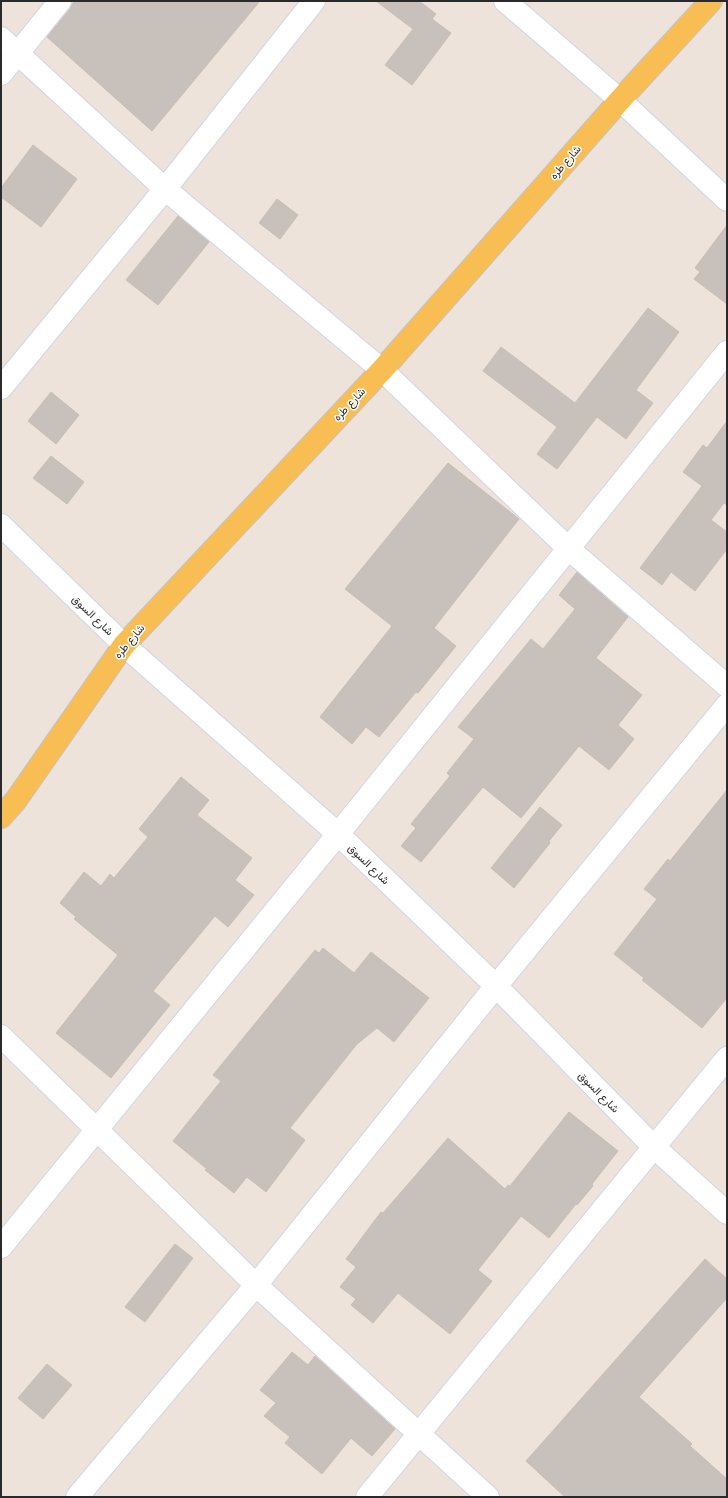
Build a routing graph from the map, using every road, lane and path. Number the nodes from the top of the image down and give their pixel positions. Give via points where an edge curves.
1 (60, 1) edge
2 (314, 1) edge
3 (505, 1) edge
4 (711, 1) edge
5 (1, 38) edge
6 (17, 53) junction
7 (1, 74) edge
8 (620, 100) junction
9 (165, 189) junction
10 (727, 200) edge
11 (727, 352) edge
12 (382, 370) junction
13 (1, 388) edge
14 (1, 525) edge
15 (569, 549) junction
16 (124, 645) junction
17 (727, 686) edge
18 (727, 705) edge
19 (1, 817) edge
20 (338, 834) junction
21 (496, 986) junction
22 (1, 1036) edge
23 (727, 1058) edge
24 (96, 1129) junction
25 (654, 1147) junction
26 (727, 1213) edge
27 (1, 1247) edge
28 (256, 1285) junction
29 (418, 1433) junction
30 (77, 1497) edge
31 (367, 1497) edge
32 (488, 1497) edge

1 - 6 street
2 - 9 street
3 - 8 street
4 - 8 main road, شارع طره
5 - 6 street
6 - 7 street
6 - 9 street
8 - 10 street
8 - 12 main road, شارع طره
9 - 12 street
9 - 13 street
11 - 15 street
12 - 15 street
12 - 16 main road, شارع طره
14 - 16 street, شارع السوق
15 - 17 street
15 - 20 street
16 - 19 main road, شارع طره via 16,800
16 - 20 street, شارع السوق
18 - 21 street
20 - 21 street, شارع السوق
20 - 24 street
21 - 25 street, شارع السوق
21 - 28 street
22 - 24 street
23 - 25 street
24 - 27 street
24 - 28 street
25 - 26 street, شارع السوق
25 - 29 street
28 - 29 street
28 - 30 street
29 - 31 street
29 - 32 street

